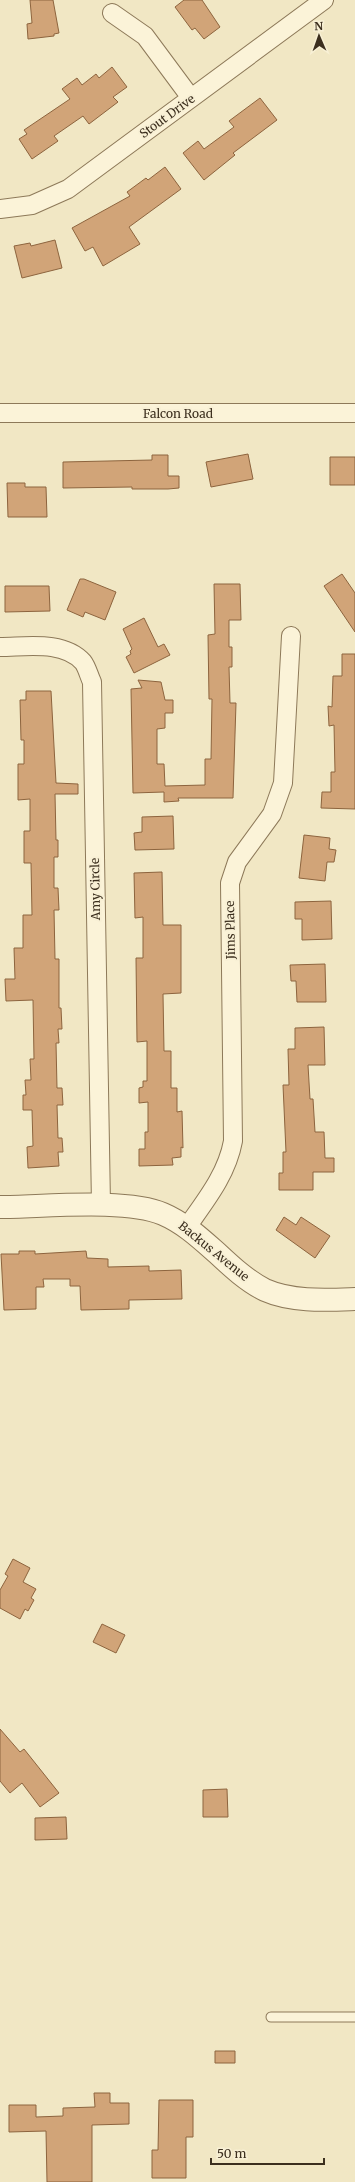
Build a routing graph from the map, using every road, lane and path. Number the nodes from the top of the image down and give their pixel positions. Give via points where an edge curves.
1 (324, 0) edge
2 (112, 13) dead end
3 (191, 98) junction
4 (0, 209) edge
5 (0, 413) edge
6 (355, 413) edge
7 (291, 636) dead end
8 (0, 648) edge
9 (100, 1205) junction
10 (0, 1207) edge
11 (187, 1227) junction
12 (355, 1299) edge
13 (271, 2017) dead end
14 (355, 2017) edge

1 - 3 street, Stout Drive
2 - 3 street via 145,36
3 - 4 street, Stout Drive via 68,189 32,205
5 - 6 street, Falcon Road
7 - 11 street, Jims Place via 283,783 272,814 236,862 230,883 233,1141 230,1157 215,1188
8 - 9 street, Amy Circle via 53,647 68,652 83,663 92,682
9 - 10 street, Backus Avenue
9 - 11 street, Backus Avenue via 133,1207 162,1213
11 - 12 street, Backus Avenue via 240,1275 266,1290 294,1298
13 - 14 lane

